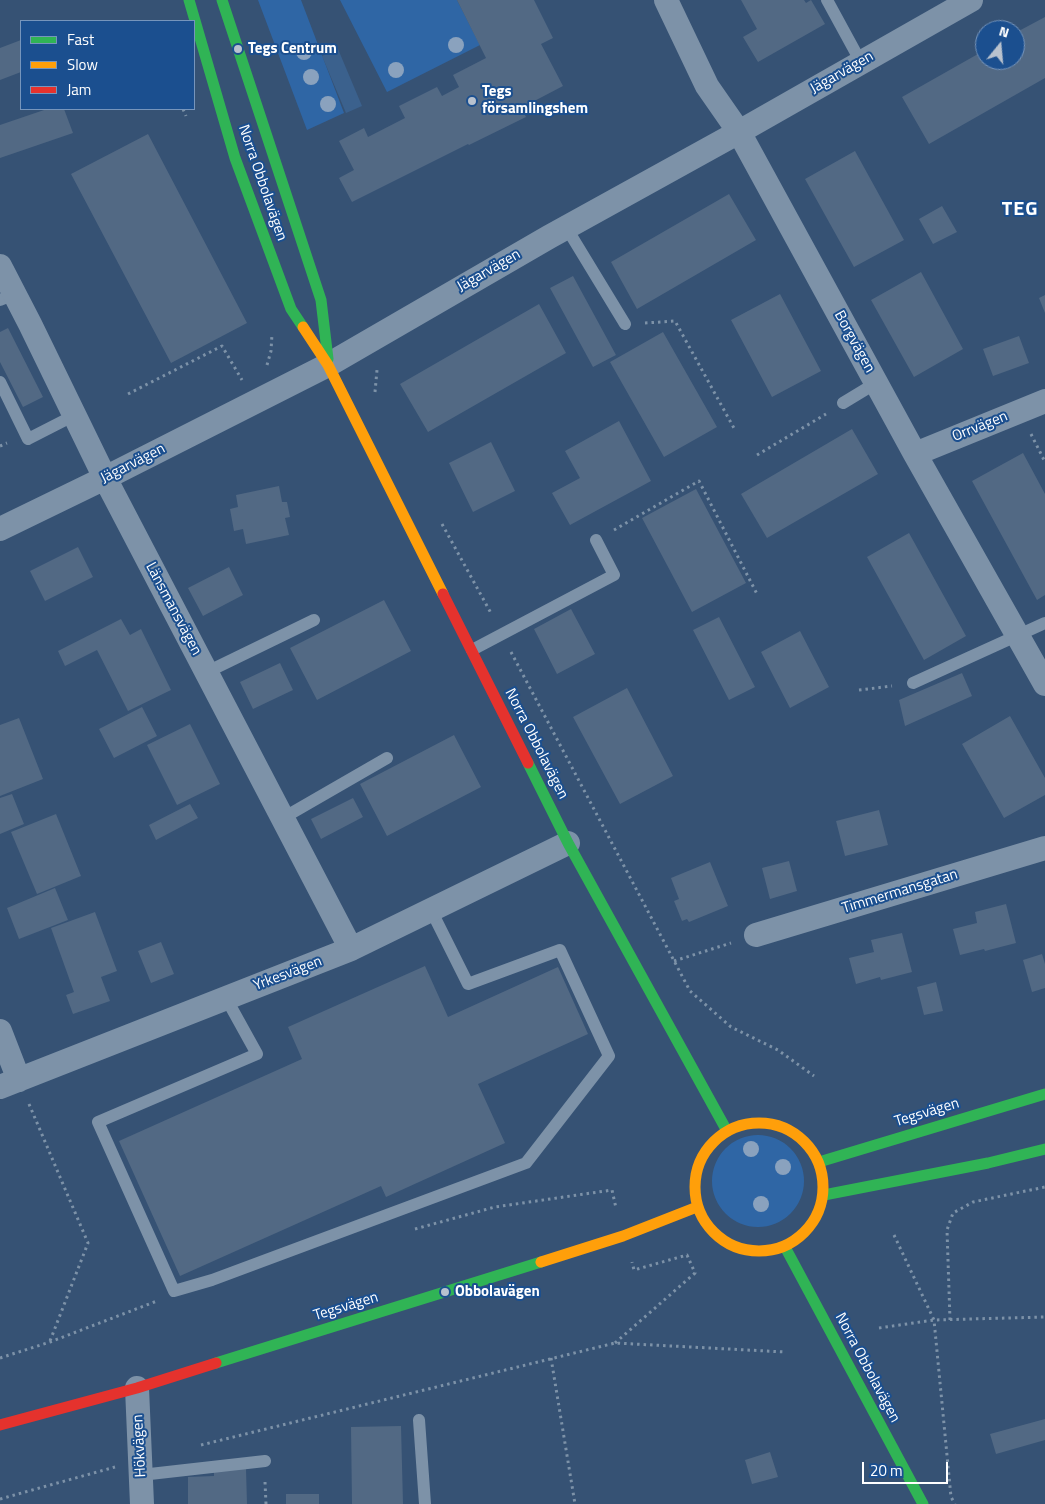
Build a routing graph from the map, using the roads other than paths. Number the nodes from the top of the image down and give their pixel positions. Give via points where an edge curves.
1 (189, 0) edge
2 (222, 0) edge
3 (666, 0) edge
4 (827, 0) edge
5 (971, 0) edge
6 (195, 20) edge
7 (195, 21) edge
8 (862, 64) junction
9 (739, 132) junction
10 (566, 227) junction
11 (0, 266) edge
12 (7, 297) edge
13 (625, 324) road end
14 (328, 365) junction
15 (0, 382) edge
16 (876, 383) junction
17 (1045, 400) edge
18 (843, 403) road end
19 (74, 415) junction
20 (915, 454) junction
21 (105, 478) junction
22 (0, 529) edge
23 (596, 540) road end
24 (314, 620) dead end
25 (1045, 623) edge
26 (1017, 634) junction
27 (472, 650) junction
28 (1042, 670) edge
29 (207, 672) junction
30 (913, 683) road end
31 (387, 758) dead end
32 (283, 818) junction
33 (568, 843) junction
34 (1045, 848) edge
35 (431, 910) junction
36 (756, 935) road end
37 (351, 949) junction
38 (226, 998) junction
39 (0, 1031) edge
40 (10, 1083) edge
41 (1045, 1094) edge
42 (727, 1131) junction
43 (1045, 1149) edge
44 (819, 1162) junction
45 (824, 1195) junction
46 (697, 1207) junction
47 (785, 1247) junction
48 (137, 1388) junction
49 (419, 1420) dead end
50 (0, 1426) edge
51 (265, 1461) dead end
52 (141, 1467) junction
53 (142, 1504) edge
54 (425, 1504) edge
55 (923, 1504) edge

1 - 6 street, Norra Obbolavägen
2 - 14 street, Norra Obbolavägen via 321,300
3 - 9 street, Borgvägen via 707,86
4 - 8 lane
5 - 8 street, Jägarvägen
7 - 14 street, Norra Obbolavägen via 235,158 291,309
8 - 9 street, Jägarvägen
9 - 10 street, Jägarvägen
9 - 16 street, Borgvägen
10 - 13 lane
10 - 14 street, Jägarvägen
11 - 12 street, Länsmansvägen
12 - 19 street, Länsmansvägen
14 - 21 street, Jägarvägen
14 - 27 street, Norra Obbolavägen
15 - 19 lane via 28,439
16 - 18 lane
16 - 20 street, Borgvägen
17 - 20 street, Orrvägen
19 - 21 street, Länsmansvägen
20 - 26 street, Borgvägen
21 - 22 street, Jägarvägen
21 - 29 street, Länsmansvägen
23 - 27 lane via 614,575
24 - 29 lane
25 - 26 lane
26 - 28 street, Borgvägen
26 - 30 lane
27 - 33 street, Norra Obbolavägen
29 - 32 street, Länsmansvägen
31 - 32 lane
32 - 37 street, Länsmansvägen
33 - 35 street, Yrkesvägen
33 - 42 street, Norra Obbolavägen
34 - 36 street, Timmermansgatan
35 - 37 street, Yrkesvägen
35 - 38 lane via 468,984 560,950 610,1056 526,1163 212,1280 174,1291 98,1122 257,1054
37 - 38 street, Yrkesvägen
38 - 40 street, Yrkesvägen
39 - 40 street
41 - 44 street, Tegsvägen
42 - 44 street via 759,1123 788,1130 806,1142
42 - 46 street via 710,1144 698,1166 694,1186
43 - 45 street
44 - 45 street
45 - 47 street via 813,1224
46 - 47 street via 713,1234 741,1250 762,1252
46 - 48 street, Tegsvägen via 623,1236
47 - 55 street, Norra Obbolavägen
48 - 50 street, Tegsvägen
48 - 52 street, Hökvägen
49 - 54 lane
51 - 52 lane
52 - 53 street, Hökvägen

